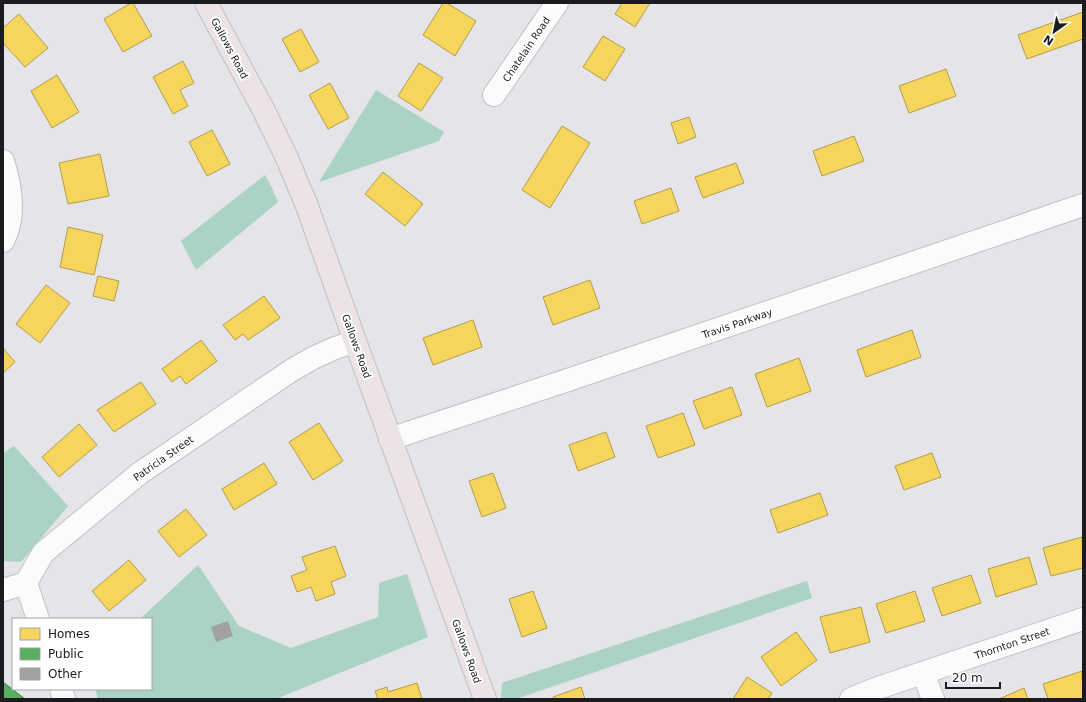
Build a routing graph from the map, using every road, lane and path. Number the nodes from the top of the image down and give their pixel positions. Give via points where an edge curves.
1 (206, 3) edge
2 (557, 3) edge
3 (494, 95) dead end
4 (3, 162) edge
5 (1083, 205) edge
6 (3, 241) edge
7 (355, 341) junction
8 (390, 439) junction
9 (26, 583) junction
10 (3, 590) edge
11 (38, 618) edge
12 (1083, 619) edge
13 (923, 673) junction
14 (485, 699) edge
15 (851, 699) edge
16 (933, 699) edge

1 - 7 main road, Gallows Road via 286,156 307,206
2 - 3 street, Chatelain Road
4 - 6 street via 11,199
5 - 8 street, Travis Parkway
7 - 8 main road, Gallows Road
7 - 9 street, Patricia Street via 292,370 140,473 43,553
8 - 14 main road, Gallows Road
9 - 10 street
9 - 11 street
12 - 13 street, Thornton Street
13 - 15 street, Thornton Street
13 - 16 street

